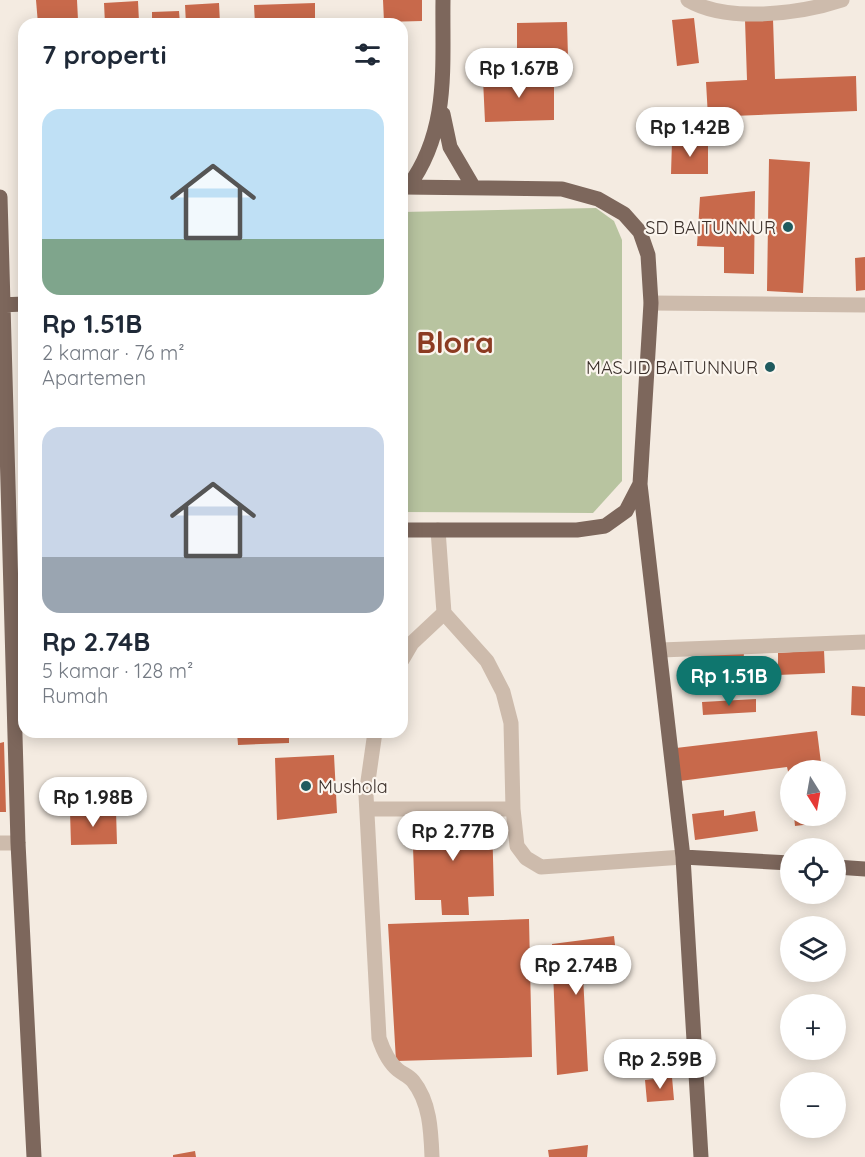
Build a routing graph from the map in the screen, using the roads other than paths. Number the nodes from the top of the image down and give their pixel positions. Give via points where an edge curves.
1 (443, 0) edge
2 (688, 0) edge
3 (842, 0) edge
4 (441, 100) junction
5 (408, 184) edge
6 (408, 187) edge
7 (474, 188) junction
8 (0, 197) edge
9 (651, 303) junction
10 (18, 304) edge
11 (2, 305) edge
12 (865, 305) edge
13 (640, 484) junction
14 (408, 530) edge
15 (438, 530) junction
16 (6, 602) edge
17 (444, 613) junction
18 (865, 642) edge
19 (408, 650) edge
20 (661, 650) junction
21 (374, 738) edge
22 (368, 809) junction
23 (513, 809) junction
24 (0, 843) edge
25 (18, 843) junction
26 (683, 857) junction
27 (780, 862) edge
28 (846, 868) edge
29 (865, 869) edge
30 (34, 1157) edge
31 (432, 1157) edge
32 (701, 1157) edge

1 - 4 main road
2 - 3 street via 735,14 808,10
4 - 5 main road via 431,147 422,168
4 - 7 main road via 450,147
6 - 7 main road
7 - 9 main road via 562,189 597,199 624,214 640,232 648,255
8 - 11 main road
9 - 12 street
9 - 13 main road
10 - 11 main road
11 - 16 main road
13 - 15 main road via 626,511 604,526 577,530
13 - 20 main road
14 - 15 main road
15 - 17 street
16 - 25 main road
17 - 19 street
17 - 23 street via 487,661 503,692 511,723
18 - 20 street
20 - 26 main road
21 - 22 street via 366,795
22 - 23 street
22 - 31 street via 379,1038 387,1057 396,1069 412,1079 420,1093 430,1124
23 - 26 street via 517,846 525,858 541,867
24 - 25 street
25 - 30 main road
26 - 27 main road
26 - 32 main road
28 - 29 main road

